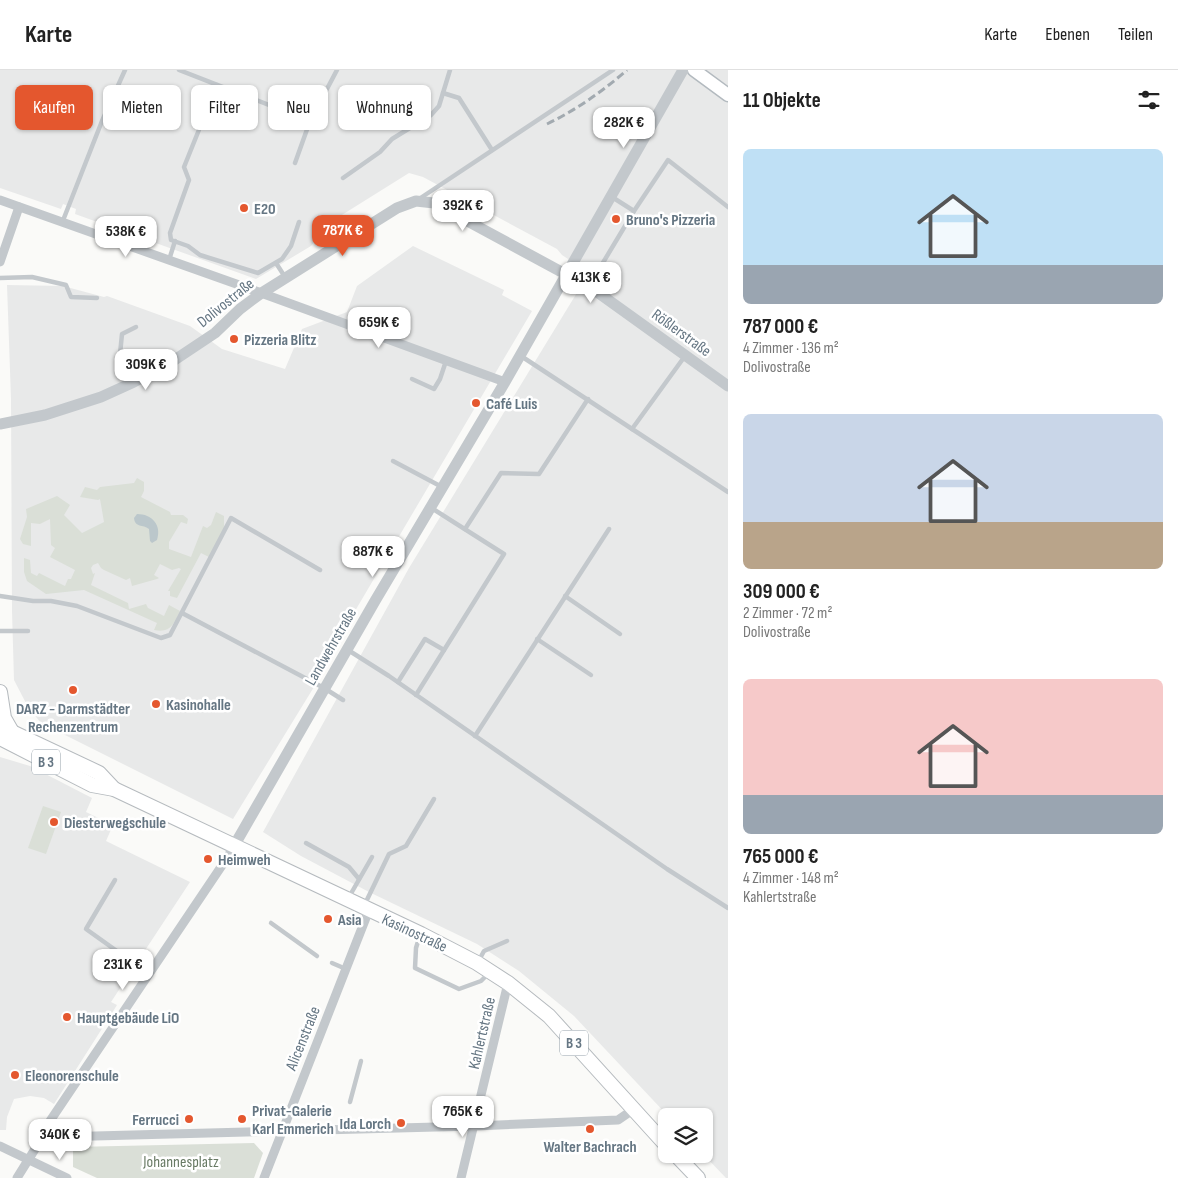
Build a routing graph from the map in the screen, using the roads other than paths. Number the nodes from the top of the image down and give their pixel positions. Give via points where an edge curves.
1 (125, 70) edge
2 (179, 70) edge
3 (337, 70) edge
4 (450, 70) edge
5 (613, 70) edge
6 (683, 70) edge
7 (694, 70) edge
8 (217, 85) edge
9 (328, 87) edge
10 (443, 93) junction
11 (728, 94) edge
12 (199, 130) edge
13 (307, 130) edge
14 (492, 150) junction
15 (295, 163) dead end
16 (342, 178) dead end
17 (612, 197) junction
18 (0, 200) edge
19 (416, 201) junction
20 (434, 203) joint
21 (18, 207) junction
22 (728, 207) edge
23 (634, 211) junction
24 (62, 222) junction
25 (299, 222) dead end
26 (175, 241) junction
27 (169, 260) junction
28 (0, 262) edge
29 (276, 263) junction
30 (598, 271) dead end
31 (567, 274) junction
32 (285, 277) junction
33 (0, 278) edge
34 (260, 294) junction
35 (97, 298) dead end
36 (136, 327) dead end
37 (686, 355) junction
38 (520, 356) junction
39 (446, 361) junction
40 (412, 379) dead end
41 (134, 382) junction
42 (505, 382) junction
43 (728, 386) edge
44 (588, 399) junction
45 (0, 424) edge
46 (632, 429) junction
47 (393, 461) dead end
48 (442, 487) junction
49 (728, 492) edge
50 (430, 507) junction
51 (465, 529) junction
52 (609, 529) dead end
53 (320, 570) dead end
54 (0, 596) edge
55 (565, 596) junction
56 (182, 613) junction
57 (0, 631) edge
58 (28, 631) dead end
59 (620, 634) dead end
60 (537, 640) junction
61 (347, 650) junction
62 (444, 650) junction
63 (591, 675) dead end
64 (398, 682) junction
65 (324, 688) junction
66 (0, 692) edge
67 (416, 695) junction
68 (343, 700) dead end
69 (4, 733) edge
70 (475, 736) junction
71 (434, 799) dead end
72 (306, 843) dead end
73 (234, 846) junction
74 (372, 857) dead end
75 (359, 879) junction
76 (115, 880) dead end
77 (347, 900) junction
78 (728, 908) edge
79 (366, 909) junction
80 (271, 923) dead end
81 (421, 934) junction
82 (507, 941) dead end
83 (317, 956) dead end
84 (478, 963) junction
85 (332, 964) dead end
86 (346, 969) junction
87 (491, 972) junction
88 (149, 974) junction
89 (508, 982) junction
90 (361, 1062) dead end
91 (350, 1102) dead end
92 (634, 1109) junction
93 (50, 1125) junction
94 (475, 1126) junction
95 (282, 1130) junction
96 (658, 1136) edge
97 (0, 1146) edge
98 (28, 1159) junction
99 (684, 1163) edge
100 (17, 1178) edge
101 (67, 1178) edge
102 (264, 1178) edge
103 (461, 1178) edge
104 (698, 1178) edge

1 - 24 lane
2 - 8 lane
3 - 9 lane
4 - 10 lane
5 - 14 lane
6 - 17 street, Landwehrstraße
7 - 11 main road
10 - 14 lane via 459,98
10 - 16 lane via 439,106 431,115 392,138 380,152
12 - 26 lane via 184,167 188,180 170,233 171,240
13 - 15 lane
14 - 19 lane
17 - 23 lane
17 - 31 street, Landwehrstraße
18 - 21 street
19 - 20 street, Dolivostraße
19 - 32 street, Dolivostraße via 397,208
20 - 31 street, Rößlerstraße
21 - 24 street
21 - 28 street
22 - 23 lane via 668,160
23 - 30 lane
24 - 27 street
25 - 29 lane via 291,246
26 - 27 lane
26 - 29 lane via 200,255 258,273
27 - 34 street
29 - 32 lane
31 - 37 street, Rößlerstraße
31 - 38 street, Landwehrstraße
32 - 34 street, Dolivostraße
33 - 35 lane via 32,276 66,285 71,297
34 - 39 street
34 - 41 street, Dolivostraße via 215,334
36 - 41 lane via 122,334 120,354
37 - 43 street, Rößlerstraße
37 - 46 lane
38 - 42 street, Landwehrstraße
38 - 44 lane
39 - 40 lane via 434,389
39 - 42 street
41 - 45 street, Dolivostraße via 101,397 45,415
42 - 48 street, Landwehrstraße
44 - 46 lane
44 - 51 lane via 539,474 500,473
46 - 49 lane
47 - 48 lane
48 - 50 street, Landwehrstraße
50 - 51 lane
50 - 61 street, Landwehrstraße
51 - 62 lane via 504,554
52 - 55 lane
53 - 56 lane via 231,518
54 - 56 lane via 77,606 160,638 170,635
55 - 59 lane
55 - 60 lane
56 - 65 lane
57 - 58 lane
60 - 63 lane
60 - 70 lane
61 - 64 lane
61 - 65 street, Landwehrstraße
62 - 64 lane via 425,639
62 - 67 lane
64 - 67 lane
65 - 68 lane
65 - 73 street, Landwehrstraße
66 - 69 main road
67 - 70 lane
69 - 73 main road, Kasinostraße / B 3 via 92,785 114,789
70 - 78 lane
71 - 79 lane via 406,846 390,854
72 - 75 lane via 349,867
73 - 77 main road, Kasinostraße / B 3
73 - 88 street, Landwehrstraße
74 - 75 lane
75 - 77 lane
76 - 88 lane via 86,929
77 - 79 main road, Kasinostraße / B 3
79 - 81 main road, Kasinostraße / B 3
79 - 86 street, Alicenstraße
80 - 83 lane
81 - 84 main road, Kasinostraße / B 3
81 - 87 lane via 415,968 459,989 481,981
82 - 84 lane via 484,951
84 - 87 main road, Kasinostraße / B 3
85 - 86 lane
86 - 95 street, Alicenstraße
87 - 89 main road, Kasinostraße / B 3
88 - 93 street, Landwehrstraße
89 - 92 main road, Kasinostraße / B 3 via 549,1016
89 - 94 street, Kahlertstraße
90 - 91 lane
92 - 94 street via 618,1120
92 - 96 main road, Kasinostraße / B 3
93 - 95 street via 50,1132 57,1137
93 - 98 street, Landwehrstraße
94 - 95 street via 351,1126
94 - 103 street, Kahlertstraße
95 - 102 street, Alicenstraße
97 - 98 street
98 - 100 street, Landwehrstraße
98 - 101 street
99 - 104 main road

